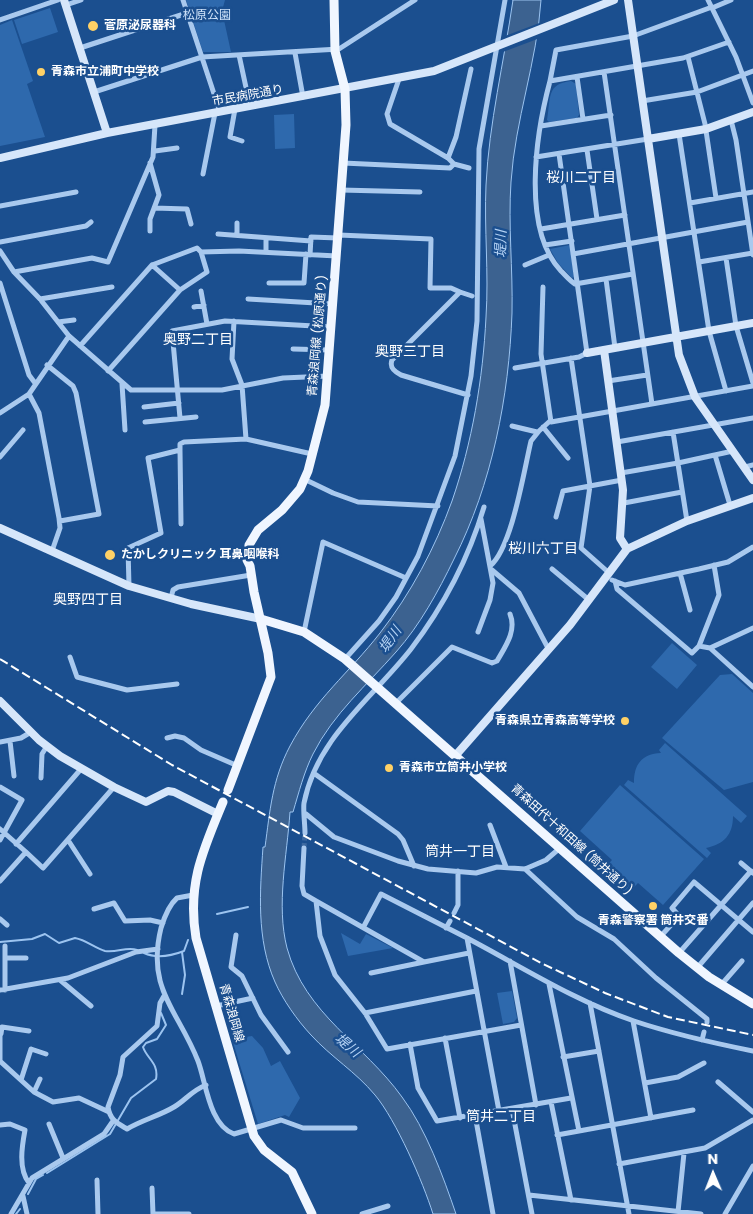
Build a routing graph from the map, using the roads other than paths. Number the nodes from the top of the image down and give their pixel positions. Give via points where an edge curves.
1 (58, 0) edge
2 (82, 0) edge
3 (183, 0) edge
4 (334, 0) edge
5 (416, 0) edge
6 (504, 0) edge
7 (614, 0) edge
8 (628, 0) edge
9 (708, 0) edge
10 (731, 0) edge
11 (65, 3) edge
12 (712, 8) junction
13 (187, 13) junction
14 (0, 20) edge
15 (633, 36) junction
16 (729, 42) junction
17 (497, 47) junction
18 (80, 48) junction
19 (334, 51) junction
20 (295, 53) junction
21 (239, 55) junction
22 (202, 57) junction
23 (688, 57) junction
24 (638, 66) junction
25 (471, 69) dead end
26 (753, 71) edge
27 (604, 72) junction
28 (743, 75) junction
29 (577, 77) junction
30 (399, 79) junction
31 (550, 81) junction
32 (345, 89) junction
33 (94, 92) junction
34 (697, 92) junction
35 (303, 97) junction
36 (642, 101) junction
37 (753, 103) edge
38 (250, 106) junction
39 (235, 109) junction
40 (753, 112) edge
41 (218, 113) junction
42 (611, 115) junction
43 (583, 119) junction
44 (731, 120) junction
45 (155, 124) junction
46 (541, 126) junction
47 (706, 129) junction
48 (107, 133) junction
49 (679, 134) junction
50 (648, 140) junction
51 (242, 141) dead end
52 (615, 145) junction
53 (177, 148) dead end
54 (587, 150) junction
55 (154, 152) junction
56 (559, 154) junction
57 (0, 158) edge
58 (448, 158) junction
59 (536, 158) junction
60 (344, 163) junction
61 (150, 164) junction
62 (454, 164) junction
63 (469, 168) dead end
64 (203, 174) dead end
65 (341, 190) junction
66 (76, 192) dead end
67 (420, 192) dead end
68 (753, 192) edge
69 (744, 193) junction
70 (716, 198) junction
71 (690, 203) junction
72 (0, 206) edge
73 (154, 208) junction
74 (624, 214) junction
75 (597, 219) junction
76 (91, 222) dead end
77 (238, 222) dead end
78 (748, 222) junction
79 (191, 224) dead end
80 (569, 224) junction
81 (540, 229) junction
82 (150, 231) dead end
83 (694, 232) junction
84 (218, 234) dead end
85 (237, 235) junction
86 (339, 236) junction
87 (266, 238) junction
88 (662, 238) junction
89 (311, 241) junction
90 (572, 241) junction
91 (0, 242) edge
92 (629, 244) junction
93 (545, 245) junction
94 (0, 251) edge
95 (201, 252) junction
96 (266, 252) junction
97 (753, 253) edge
98 (308, 254) junction
99 (574, 254) junction
100 (549, 255) junction
101 (337, 256) junction
102 (726, 258) junction
103 (699, 262) junction
104 (152, 265) junction
105 (525, 265) dead end
106 (14, 272) junction
107 (633, 274) junction
108 (606, 279) junction
109 (0, 283) edge
110 (269, 283) dead end
111 (577, 284) junction
112 (112, 286) dead end
113 (543, 287) dead end
114 (180, 290) junction
115 (201, 291) dead end
116 (460, 292) junction
117 (472, 296) dead end
118 (248, 298) dead end
119 (40, 299) junction
120 (334, 304) junction
121 (204, 305) junction
122 (194, 307) dead end
123 (74, 320) dead end
124 (234, 321) junction
125 (58, 322) junction
126 (753, 323) edge
127 (207, 324) junction
128 (736, 326) junction
129 (332, 327) junction
130 (709, 331) junction
131 (69, 336) junction
132 (675, 337) junction
133 (643, 343) junction
134 (80, 346) junction
135 (615, 348) junction
136 (293, 349) dead end
137 (330, 350) junction
138 (604, 350) junction
139 (587, 353) junction
140 (571, 358) junction
141 (542, 363) junction
142 (47, 365) junction
143 (515, 368) dead end
144 (108, 371) junction
145 (647, 375) junction
146 (329, 376) junction
147 (608, 381) junction
148 (35, 383) junction
149 (122, 384) junction
150 (753, 384) edge
151 (242, 385) junction
152 (178, 390) junction
153 (726, 391) junction
154 (29, 394) junction
155 (468, 395) junction
156 (695, 397) junction
157 (179, 403) junction
158 (652, 404) junction
159 (144, 407) dead end
160 (613, 411) junction
161 (0, 413) edge
162 (196, 417) dead end
163 (580, 417) junction
164 (180, 418) junction
165 (753, 418) edge
166 (550, 421) junction
167 (145, 422) dead end
168 (714, 425) junction
169 (512, 426) dead end
170 (543, 427) junction
171 (23, 430) dead end
172 (125, 430) dead end
173 (537, 432) junction
174 (673, 432) junction
175 (246, 438) junction
176 (617, 442) junction
177 (180, 450) junction
178 (733, 451) junction
179 (312, 454) junction
180 (715, 455) junction
181 (0, 457) edge
182 (568, 458) dead end
183 (678, 463) junction
184 (749, 466) edge
185 (622, 476) junction
186 (304, 479) junction
187 (753, 480) edge
188 (590, 486) junction
189 (682, 492) junction
190 (753, 498) edge
191 (624, 503) junction
192 (730, 505) junction
193 (438, 506) junction
194 (484, 507) dead end
195 (556, 517) dead end
196 (480, 519) junction
197 (687, 520) junction
198 (60, 521) junction
199 (181, 524) dead end
200 (0, 528) edge
201 (753, 547) edge
202 (627, 548) junction
203 (52, 551) junction
204 (714, 565) junction
205 (491, 568) junction
206 (552, 569) dead end
207 (680, 573) junction
208 (607, 574) junction
209 (251, 576) junction
210 (406, 578) junction
211 (614, 581) junction
212 (129, 586) junction
213 (171, 598) junction
214 (589, 600) junction
215 (690, 610) dead end
216 (510, 614) dead end
217 (261, 619) junction
218 (753, 628) edge
219 (304, 632) junction
220 (478, 632) dead end
221 (699, 646) junction
222 (710, 648) junction
223 (549, 650) junction
224 (70, 657) dead end
225 (346, 660) junction
226 (177, 684) dead end
227 (376, 687) junction
228 (753, 687) edge
229 (0, 701) edge
230 (396, 704) junction
231 (31, 732) junction
232 (167, 738) dead end
233 (10, 741) junction
234 (0, 742) edge
235 (47, 746) junction
236 (456, 755) junction
237 (238, 766) junction
238 (80, 768) junction
239 (314, 774) junction
240 (14, 776) dead end
241 (41, 778) dead end
242 (0, 787) edge
243 (114, 787) junction
244 (228, 790) dead end
245 (223, 802) dead end
246 (218, 814) junction
247 (306, 814) junction
248 (490, 825) dead end
249 (0, 829) edge
250 (305, 833) tunnel mouth
251 (5, 834) junction
252 (0, 840) edge
253 (68, 840) junction
254 (16, 844) junction
255 (304, 848) tunnel mouth
256 (560, 848) junction
257 (26, 852) junction
258 (741, 863) dead end
259 (414, 866) junction
260 (506, 867) junction
261 (525, 869) junction
262 (458, 871) junction
263 (752, 872) edge
264 (90, 874) dead end
265 (0, 881) edge
266 (193, 896) junction
267 (316, 902) junction
268 (753, 903) edge
269 (722, 904) junction
270 (94, 909) dead end
271 (454, 913) dead end
272 (0, 919) edge
273 (739, 919) junction
274 (450, 921) dead end
275 (163, 923) junction
276 (7, 926) dead end
277 (364, 926) junction
278 (446, 928) junction
279 (753, 932) edge
280 (236, 935) dead end
281 (661, 936) junction
282 (467, 938) junction
283 (5, 946) dead end
284 (469, 953) junction
285 (679, 953) junction
286 (158, 954) junction
287 (5, 958) junction
288 (26, 958) dead end
289 (510, 961) junction
290 (424, 962) junction
291 (742, 962) dead end
292 (697, 968) junction
293 (371, 973) dead end
294 (60, 980) junction
295 (549, 984) junction
296 (722, 985) junction
297 (2, 990) edge
298 (476, 992) junction
299 (164, 996) junction
300 (252, 998) junction
301 (590, 1003) junction
302 (753, 1004) edge
303 (91, 1006) dead end
304 (216, 1006) junction
305 (365, 1013) junction
306 (634, 1021) junction
307 (707, 1022) dead end
308 (521, 1025) junction
309 (484, 1030) junction
310 (29, 1031) dead end
311 (704, 1032) dead end
312 (0, 1034) edge
313 (446, 1038) junction
314 (702, 1040) junction
315 (410, 1044) junction
316 (598, 1051) junction
317 (753, 1051) edge
318 (288, 1052) dead end
319 (46, 1054) dead end
320 (563, 1058) junction
321 (0, 1061) edge
322 (704, 1063) dead end
323 (40, 1078) dead end
324 (21, 1080) junction
325 (718, 1082) dead end
326 (644, 1083) junction
327 (206, 1085) junction
328 (34, 1092) junction
329 (571, 1098) junction
330 (551, 1102) junction
331 (536, 1105) junction
332 (512, 1109) junction
333 (693, 1110) dead end
334 (499, 1111) junction
335 (109, 1112) junction
336 (753, 1112) edge
337 (475, 1115) junction
338 (460, 1118) junction
339 (651, 1118) junction
340 (753, 1120) edge
341 (115, 1122) junction
342 (49, 1124) dead end
343 (0, 1125) edge
344 (612, 1125) junction
345 (355, 1128) dead end
346 (252, 1129) junction
347 (579, 1131) junction
348 (557, 1135) junction
349 (684, 1153) junction
350 (62, 1158) junction
351 (619, 1164) junction
352 (753, 1166) edge
353 (96, 1180) dead end
354 (29, 1183) junction
355 (152, 1188) dead end
356 (529, 1195) junction
357 (23, 1196) junction
358 (570, 1200) junction
359 (388, 1206) dead end
360 (628, 1207) junction
361 (678, 1212) junction
362 (12, 1214) edge
363 (27, 1214) edge
364 (98, 1214) edge
365 (154, 1214) edge
366 (189, 1214) edge
367 (312, 1214) edge
368 (362, 1214) edge
369 (493, 1214) edge
370 (532, 1214) edge
371 (629, 1214) edge
372 (701, 1214) edge
373 (725, 1214) edge

1 - 14 street
2 - 11 street
3 - 13 street
4 - 19 main road, 青森浪岡線 (松原通り)
5 - 19 street
6 - 17 street
7 - 17 street, 市民病院通り
8 - 15 street
9 - 12 street
10 - 12 street
11 - 18 street
12 - 15 street
12 - 16 street
13 - 18 street
13 - 22 street
15 - 24 street
15 - 31 street via 556,50
16 - 23 street
16 - 28 street
17 - 30 street, 市民病院通り via 446,67
17 - 155 street via 477,169 477,321
18 - 33 street
19 - 20 street
19 - 32 main road, 青森浪岡線 (松原通り)
20 - 21 street
20 - 35 street
21 - 22 street
21 - 38 street
22 - 33 street
22 - 41 street
23 - 24 street
23 - 34 street
24 - 27 street
24 - 36 street
25 - 58 street
26 - 28 street
27 - 29 street
27 - 42 street
28 - 34 street
28 - 37 street
29 - 31 street
29 - 43 street
30 - 32 street, 市民病院通り
30 - 58 street via 387,119 393,128
31 - 46 street
32 - 35 street, 市民病院通り
32 - 60 main road, 青森浪岡線 (松原通り)
33 - 48 street
34 - 36 street
34 - 47 street
35 - 38 street, 市民病院通り
36 - 50 street
38 - 39 street, 市民病院通り
39 - 41 street, 市民病院通り
39 - 51 street via 230,137
40 - 44 street
41 - 45 street, 市民病院通り
41 - 64 street
42 - 43 street
42 - 52 street
43 - 46 street
44 - 47 street
44 - 69 street
45 - 48 street, 市民病院通り
45 - 55 street
46 - 59 street
47 - 49 street
47 - 70 street
48 - 57 street, 市民病院通り
49 - 50 street
49 - 71 street
50 - 52 street
50 - 88 street
52 - 54 street
52 - 74 street
53 - 55 street
54 - 56 street
54 - 75 street
55 - 61 street
56 - 59 street
56 - 80 street
58 - 62 street
59 - 81 street
60 - 62 street via 418,168 450,168
60 - 65 main road, 青森浪岡線 (松原通り)
61 - 73 street via 159,195
61 - 106 street via 108,262 92,258
62 - 63 street
65 - 67 street
65 - 86 main road, 青森浪岡線 (松原通り)
66 - 72 street
68 - 69 street
69 - 70 street
69 - 78 street
70 - 71 street
71 - 83 street
73 - 79 street via 187,209
73 - 82 street
74 - 75 street
74 - 92 street
75 - 80 street
76 - 91 street via 86,226
77 - 85 street
78 - 83 street
78 - 97 street
80 - 81 street
80 - 90 street
81 - 93 street
83 - 88 street
83 - 103 street
84 - 85 street
85 - 87 street
86 - 89 street via 313,236
86 - 101 main road, 青森浪岡線 (松原通り)
86 - 116 street via 431,239 430,288 451,288
87 - 89 street
87 - 96 street
88 - 92 street
88 - 132 street
89 - 98 street
90 - 93 street
90 - 99 street
92 - 99 street
92 - 107 street
93 - 100 street
94 - 106 street
95 - 96 street
95 - 104 street via 197,248
95 - 114 street via 207,272
96 - 98 street
97 - 102 street
98 - 101 street
98 - 110 street via 304,283
99 - 111 street
100 - 105 street
100 - 111 street via 567,278
101 - 120 main road, 青森浪岡線 (松原通り)
102 - 103 street
102 - 128 street
103 - 130 street
104 - 114 street
104 - 134 street
106 - 119 street
107 - 108 street
107 - 133 street
108 - 111 street
108 - 135 street
109 - 148 street via 29,375
111 - 139 street
112 - 119 street
113 - 141 street
114 - 144 street
115 - 121 street
116 - 117 street
116 - 155 street via 391,363 393,370 401,375
118 - 120 street
119 - 125 street
120 - 129 main road, 青森浪岡線 (松原通り)
121 - 122 street
121 - 127 street
123 - 125 street
124 - 127 street
124 - 129 street
124 - 151 street via 232,359
125 - 131 street
126 - 128 street
127 - 152 street via 172,332
128 - 130 street
128 - 150 street
129 - 137 main road, 青森浪岡線 (松原通り)
130 - 132 street
130 - 153 street
131 - 134 street
131 - 142 street
132 - 133 street
132 - 156 street via 682,366
133 - 135 street
133 - 145 street
134 - 144 street
135 - 138 street
136 - 137 street
137 - 146 main road, 青森浪岡線 (松原通り)
138 - 139 street
138 - 147 street
139 - 140 street
140 - 141 street
140 - 163 street
141 - 143 street
141 - 166 street
142 - 148 street
142 - 198 street via 73,386 76,393 99,514
144 - 149 street
145 - 147 street
145 - 158 street
146 - 151 street via 283,378
146 - 179 main road, 青森浪岡線 (松原通り)
147 - 160 street
148 - 154 street
149 - 152 street via 137,392
149 - 172 street
150 - 153 street
151 - 152 street via 222,390
151 - 175 street
152 - 157 street
153 - 156 street
154 - 161 street
154 - 198 street via 40,413
155 - 193 street via 453,465
156 - 158 street
156 - 168 street
157 - 159 street
157 - 164 street
158 - 160 street
160 - 163 street
160 - 176 street
162 - 164 street
163 - 166 street
163 - 188 street
164 - 167 street
165 - 168 street
166 - 170 street
168 - 174 street
168 - 178 street
169 - 173 street
170 - 173 street
170 - 182 street
171 - 181 street
173 - 205 street via 531,441 506,543
174 - 176 street
174 - 183 street
175 - 177 street via 184,442 180,444
175 - 179 street
176 - 185 street
177 - 199 street
177 - 212 street via 148,458 161,533 128,548
178 - 180 street
178 - 184 street
179 - 186 main road, 青森浪岡線 (松原通り)
180 - 183 street
180 - 192 street
183 - 185 street
183 - 189 street
184 - 187 street
185 - 188 street
185 - 191 street
186 - 193 street via 358,502
186 - 209 main road, 青森浪岡線 (松原通り) via 282,510 252,538 247,560
188 - 195 street via 562,492
188 - 208 street via 581,548
189 - 191 street
189 - 197 street
190 - 192 street
191 - 202 street via 620,538
192 - 197 street
193 - 210 street
194 - 196 street
196 - 205 street
196 - 227 street via 436,612 411,649
197 - 202 street
198 - 203 street
200 - 203 street
201 - 204 street via 732,560
202 - 208 street
203 - 212 street
204 - 207 street
204 - 221 street via 719,592
205 - 220 street via 492,593
205 - 223 street via 519,593
206 - 214 street
207 - 211 street via 625,585
207 - 215 street
208 - 211 street
208 - 214 street
209 - 213 street via 178,587 173,590
209 - 217 main road, 青森浪岡線 (松原通り)
210 - 219 street via 323,542
210 - 225 street via 387,611
211 - 221 street via 617,589 690,653
212 - 213 street
213 - 217 street
214 - 223 street
216 - 230 street via 513,620 511,633 497,662 492,663 452,647
217 - 219 main road, 青森田代十和田線 (筒井通り)
217 - 237 main road, 青森浪岡線 (松原通り) via 270,664 270,682
218 - 222 street
219 - 225 main road, 青森田代十和田線 (筒井通り)
221 - 222 street
222 - 228 street
223 - 236 street
224 - 226 street via 77,677 122,690
225 - 227 main road, 青森田代十和田線 (筒井通り)
227 - 230 main road, 青森田代十和田線 (筒井通り)
227 - 239 street via 341,726
229 - 231 street
230 - 236 main road, 青森田代十和田線 (筒井通り)
231 - 233 street
231 - 235 street
232 - 237 street via 184,738 201,750
233 - 234 street
233 - 240 street
235 - 238 street
235 - 241 street via 42,754
236 - 256 main road, 青森田代十和田線 (筒井通り)
237 - 244 main road, 青森浪岡線 (松原通り)
238 - 243 street
238 - 254 street
239 - 247 street via 304,804
239 - 259 street via 398,834
242 - 251 street via 22,800
243 - 246 street via 146,802 168,791 174,792
243 - 253 street
245 - 246 main road, 青森浪岡線
246 - 266 main road, 青森浪岡線 via 202,856
247 - 250 street
247 - 259 street via 334,837
248 - 260 street
249 - 251 street
251 - 252 street
251 - 254 street
253 - 257 street via 43,868
253 - 264 street
254 - 257 street
255 - 267 street via 302,886 304,894
256 - 261 street via 546,860
256 - 281 main road, 青森田代十和田線 (筒井通り)
257 - 265 street
258 - 263 street
259 - 262 street
260 - 261 street
260 - 262 street via 476,873
261 - 307 street via 577,917 614,939
262 - 271 street via 458,905
263 - 269 street
266 - 275 street via 174,900
266 - 304 main road, 青森浪岡線 via 196,938
267 - 277 street
267 - 305 street via 320,936 335,975
268 - 273 street
269 - 273 street
269 - 281 street via 694,882 672,908 679,916
269 - 285 street
270 - 275 street via 114,903 125,921
272 - 276 street
273 - 279 street
273 - 292 street
274 - 278 street
275 - 286 street
277 - 278 street via 381,894
277 - 290 street
278 - 282 street
280 - 300 street via 231,967 242,976
281 - 285 main road, 青森田代十和田線 (筒井通り)
282 - 284 street
282 - 289 street
283 - 287 street
284 - 290 street
284 - 298 street
285 - 292 main road, 青森田代十和田線 (筒井通り)
286 - 294 street via 149,949 136,952
286 - 299 street via 159,981
287 - 288 street
287 - 297 street
289 - 295 street
289 - 308 street
290 - 293 street
291 - 296 street
292 - 296 main road, 青森田代十和田線 (筒井通り)
294 - 297 street
294 - 303 street
295 - 301 street
295 - 320 street
296 - 302 main road, 青森田代十和田線 (筒井通り)
298 - 305 street
298 - 309 street
299 - 327 street via 196,1055
299 - 335 street via 157,1026 123,1057
300 - 304 street
300 - 318 street
301 - 306 street
301 - 316 street
304 - 346 main road, 青森浪岡線
305 - 315 street via 387,1049
306 - 314 street
306 - 326 street
308 - 309 street
308 - 331 street
309 - 313 street
309 - 334 street
310 - 312 street via 2,1027
311 - 314 street
312 - 321 street
313 - 315 street
313 - 338 street
314 - 317 street
315 - 338 street via 418,1088 437,1122
316 - 320 street
316 - 344 street
319 - 324 street via 31,1050
320 - 329 street
321 - 324 street
322 - 326 street via 678,1077
323 - 328 street
324 - 328 street
325 - 336 street
326 - 339 street
327 - 341 street via 171,1109 127,1129
327 - 346 street via 223,1127 234,1134
328 - 335 street via 53,1102 80,1098
329 - 330 street
329 - 347 street
330 - 331 street
330 - 348 street
331 - 332 street
332 - 334 street
332 - 356 street
333 - 339 street
334 - 337 street
335 - 341 street
337 - 338 street
337 - 369 street
339 - 344 street
340 - 349 street via 710,1146
341 - 350 street via 104,1134
342 - 350 street
343 - 354 street via 10,1124 25,1130 22,1149 25,1177
344 - 347 street
344 - 351 street
345 - 346 street via 304,1128 286,1120
346 - 367 main road, 青森浪岡線 via 261,1147 297,1180
347 - 348 street
348 - 358 street
349 - 351 street
349 - 361 street
350 - 354 street
351 - 360 street
352 - 373 street
353 - 364 street
354 - 357 street
355 - 365 street
356 - 358 street
356 - 370 street
357 - 362 street
357 - 363 street
358 - 360 street
359 - 368 street
360 - 361 street
360 - 371 street
361 - 372 street
365 - 366 street

